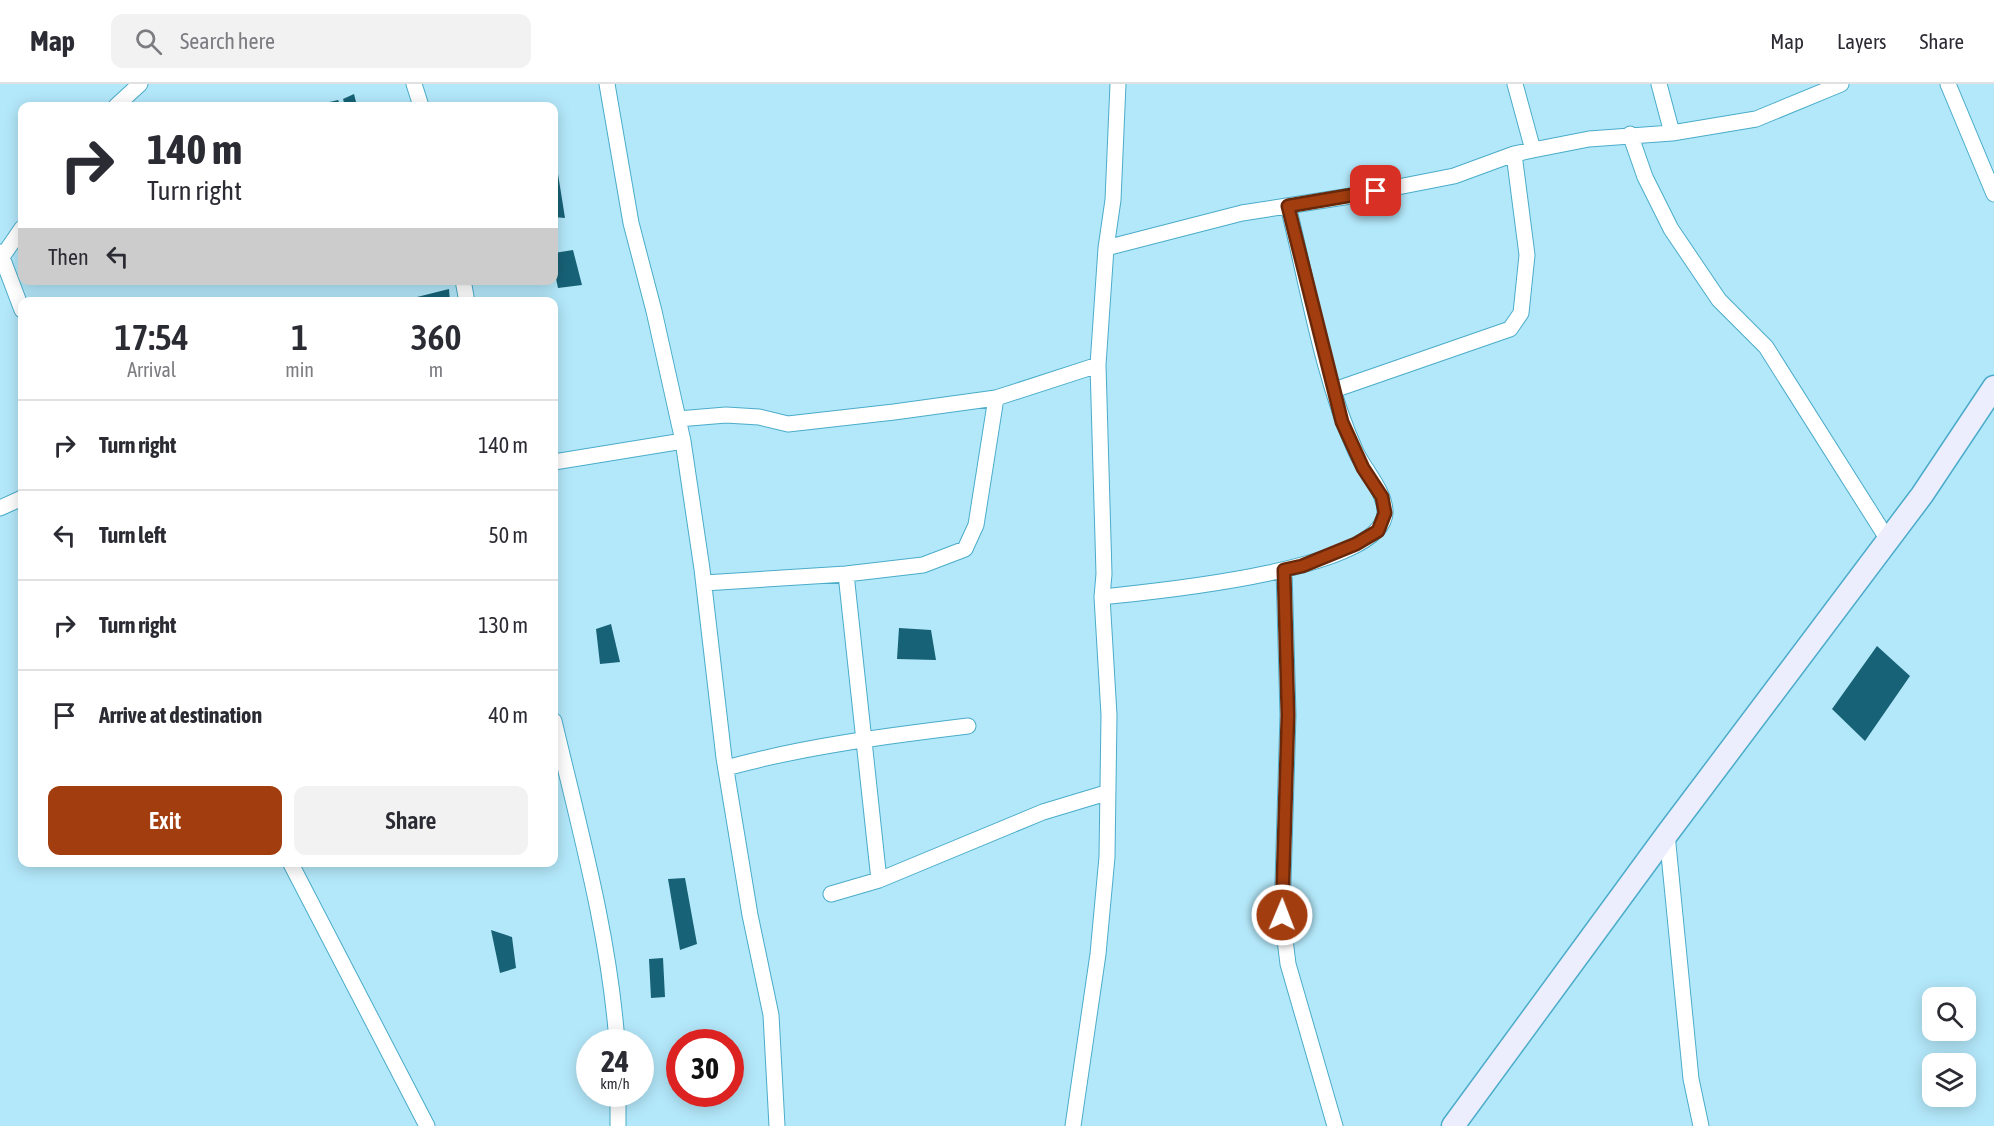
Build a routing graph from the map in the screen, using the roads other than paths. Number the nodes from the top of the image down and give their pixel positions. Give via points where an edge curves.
1 (140, 84) edge
2 (414, 84) edge
3 (608, 84) edge
4 (1118, 84) edge
5 (1515, 84) edge
6 (1659, 84) edge
7 (1841, 84) edge
8 (1948, 84) edge
9 (120, 102) edge
10 (420, 102) edge
11 (1672, 133) junction
12 (1630, 134) junction
13 (1533, 150) junction
14 (1514, 154) junction
15 (1994, 194) edge
16 (1288, 206) junction
17 (18, 233) edge
18 (1106, 248) junction
19 (1, 255) edge
20 (18, 300) edge
21 (1098, 365) junction
22 (1994, 387) edge
23 (1334, 390) junction
24 (996, 398) junction
25 (678, 419) junction
26 (682, 441) junction
27 (558, 461) edge
28 (18, 500) edge
29 (0, 508) edge
30 (1888, 540) junction
31 (1284, 570) junction
32 (846, 574) junction
33 (704, 583) junction
34 (1102, 597) junction
35 (968, 726) dead end
36 (558, 738) edge
37 (862, 739) junction
38 (726, 768) junction
39 (1106, 793) junction
40 (1667, 834) junction
41 (293, 867) edge
42 (879, 880) junction
43 (831, 894) dead end
44 (616, 1029) edge
45 (618, 1107) edge
46 (427, 1126) edge
47 (618, 1126) edge
48 (777, 1126) edge
49 (1072, 1126) edge
50 (1335, 1126) edge
51 (1453, 1126) edge
52 (1701, 1126) edge

1 - 9 street
2 - 10 street
3 - 25 street via 631,223
4 - 18 street via 1113,200
5 - 13 street
6 - 11 street
7 - 11 street via 1756,119
8 - 15 street
11 - 12 street
12 - 13 street
12 - 30 street via 1645,177 1671,229 1719,300 1767,347
13 - 14 street
14 - 16 street via 1454,176
14 - 23 street via 1527,255 1521,313 1510,329
16 - 18 street via 1242,213
16 - 23 street
17 - 19 street
18 - 21 street
19 - 20 street
21 - 24 street
21 - 34 street
22 - 30 street
23 - 31 street via 1342,422 1363,468 1382,497 1385,513 1378,531 1356,544
24 - 25 street via 788,424 726,415
24 - 32 street via 976,525 965,549 923,565
25 - 26 street
26 - 27 street
26 - 33 street
28 - 29 street
30 - 40 street
31 - 34 street via 1206,585
31 - 50 street via 1288,715 1282,915 1287,964
32 - 33 street
32 - 37 street
33 - 38 street
34 - 39 street via 1109,715
35 - 37 street
36 - 44 street via 609,970
37 - 38 street via 785,752
37 - 42 street
38 - 48 street via 771,1015
39 - 42 street via 1042,812
39 - 49 street via 1107,857 1098,954
40 - 51 street
40 - 52 street via 1691,1079
41 - 46 street
42 - 43 street
45 - 47 street

